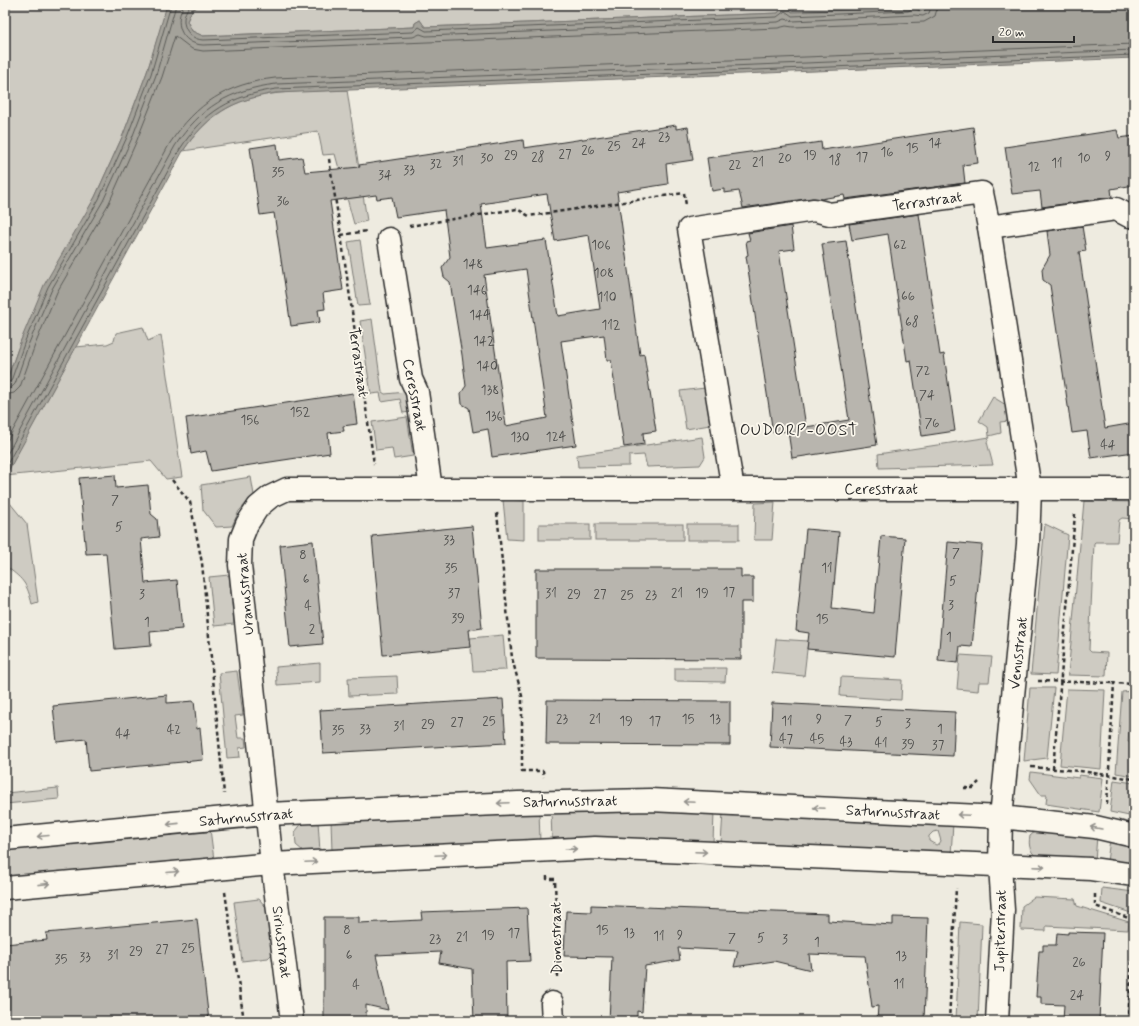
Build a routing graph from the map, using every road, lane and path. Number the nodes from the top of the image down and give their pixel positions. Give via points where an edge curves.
1 (329, 159) dead end
2 (1134, 216) edge
3 (989, 228) junction
4 (689, 229) junction
5 (388, 234) junction
6 (341, 235) junction
7 (172, 480) dead end
8 (377, 489) junction
9 (431, 489) junction
10 (495, 489) junction
11 (733, 489) junction
12 (1030, 489) junction
13 (1077, 489) junction
14 (1134, 489) edge
15 (1015, 680) junction
16 (1061, 682) junction
17 (1114, 683) dead end
18 (1007, 765) junction
19 (1053, 769) junction
20 (522, 771) dead end
21 (1134, 779) edge
22 (225, 800) dead end
23 (267, 814) junction
24 (1002, 817) junction
25 (1134, 836) edge
26 (5, 840) edge
27 (272, 864) junction
28 (957, 864) junction
29 (1000, 866) junction
30 (1134, 875) edge
31 (555, 879) dead end
32 (5, 888) edge
33 (227, 904) dead end
34 (1134, 928) edge
35 (552, 1012) edge
36 (244, 1021) edge
37 (292, 1021) edge
38 (949, 1021) edge
39 (997, 1021) edge
40 (1128, 1021) edge

1 - 6 path, Terrastraat
2 - 3 street via 1116,209
3 - 4 street, Terrastraat via 982,193 830,214 814,210
3 - 12 street
4 - 5 path via 684,194 529,216 516,209
4 - 11 street
5 - 6 path
5 - 9 street, Ceresstraat via 411,379 417,392
6 - 8 path, Terrastraat
7 - 22 path via 190,502 200,550
8 - 9 street, Uranusstraat
8 - 23 street, Uranusstraat via 287,489 270,496 258,507 241,539 240,564
9 - 10 street, Ceresstraat
10 - 11 street, Ceresstraat
10 - 20 path via 512,658 522,696
11 - 12 street, Ceresstraat
12 - 13 street, Ceresstraat
12 - 15 street, Venusstraat via 1028,544
13 - 14 street, Ceresstraat
13 - 16 path
15 - 16 path
15 - 18 street, Venusstraat
16 - 17 path
16 - 19 path
18 - 19 path
18 - 24 street, Venusstraat
19 - 21 path
24 -> 23 street, Saturnusstraat via 650,800
23 -> 26 street, Saturnusstraat
23 - 27 street, Uranusstraat
25 -> 24 street, Saturnusstraat via 1088,826
24 - 29 street, Jupiterstraat
27 -> 28 street via 595,848
32 -> 27 street
27 - 37 street, Siriusstraat
28 - 29 street
28 - 38 path
29 -> 30 street via 1091,869
29 - 39 street, Jupiterstraat via 1004,910
31 - 35 path, Dionestraat via 558,978
33 - 36 path
34 - 40 path

